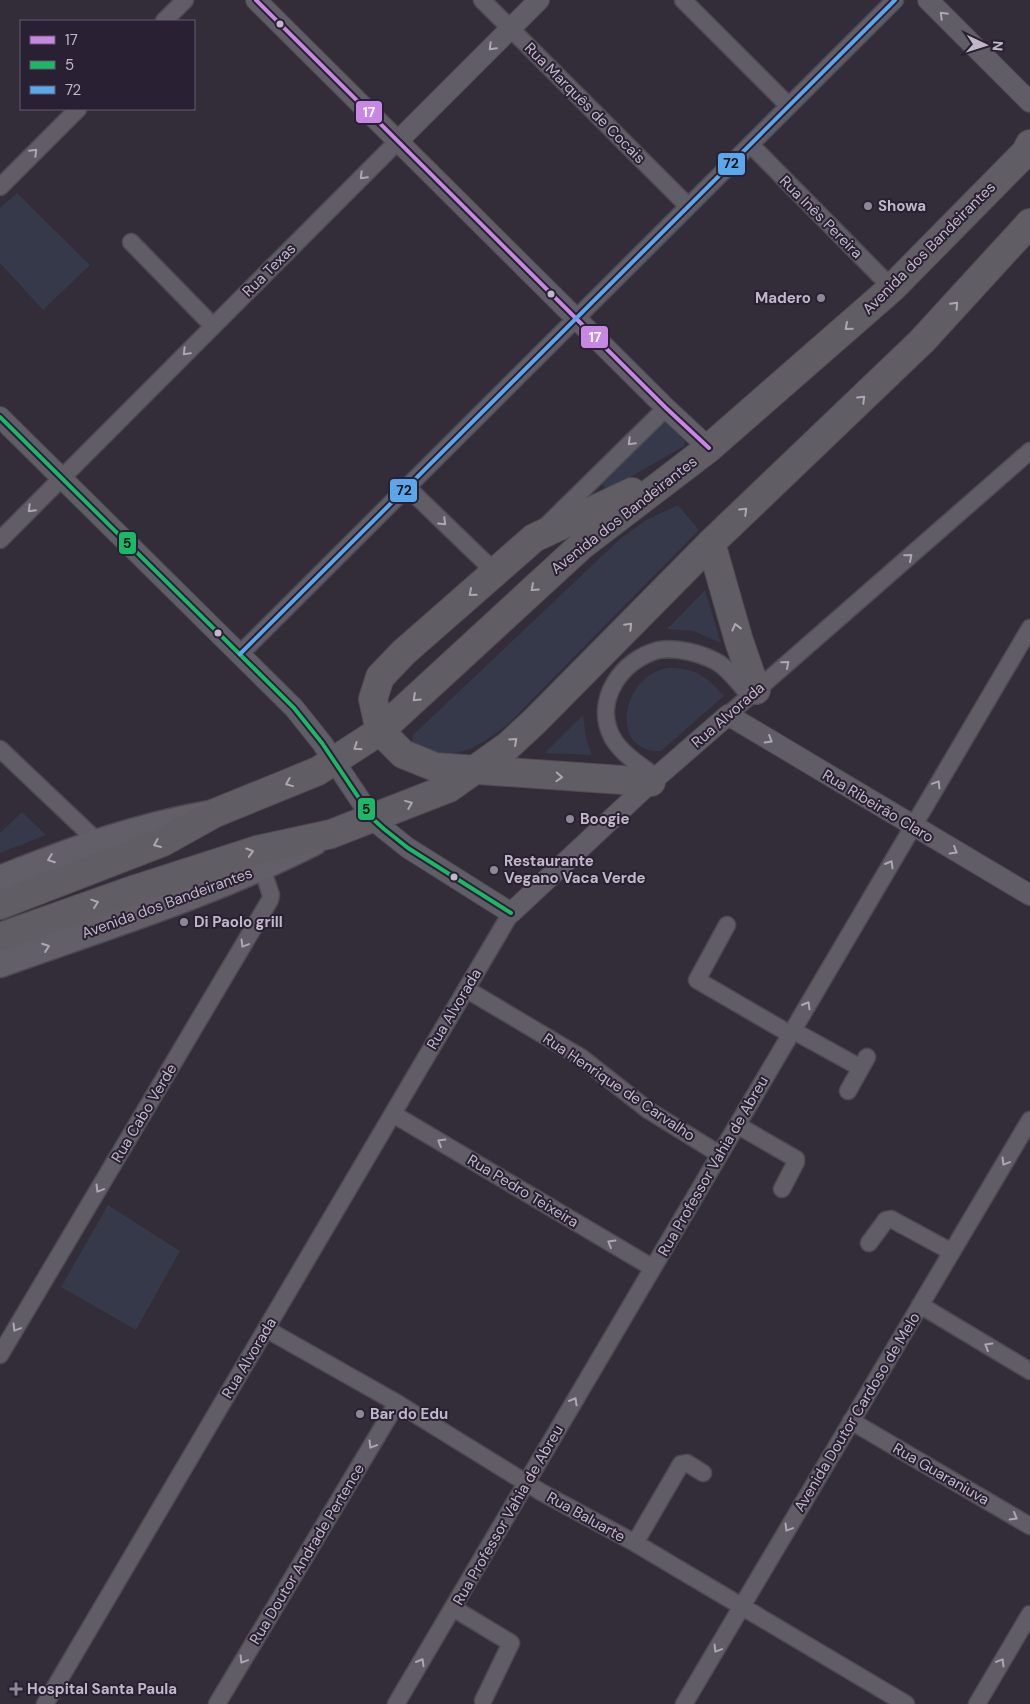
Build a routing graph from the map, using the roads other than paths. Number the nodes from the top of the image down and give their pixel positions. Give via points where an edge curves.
1 (185, 0) edge
2 (256, 0) edge
3 (482, 0) edge
4 (539, 0) edge
5 (684, 0) edge
6 (895, 0) edge
7 (928, 0) edge
8 (165, 20) edge
9 (510, 29) junction
10 (1030, 102) edge
11 (789, 106) junction
12 (77, 110) edge
13 (398, 141) junction
14 (751, 145) junction
15 (1029, 149) edge
16 (0, 187) edge
17 (688, 206) junction
18 (1030, 224) edge
19 (131, 242) dead end
20 (892, 288) junction
21 (576, 319) junction
22 (213, 326) junction
23 (666, 408) junction
24 (0, 417) edge
25 (709, 448) junction
26 (1030, 451) edge
27 (680, 470) junction
28 (61, 478) junction
29 (408, 488) junction
30 (534, 538) junction
31 (0, 540) edge
32 (711, 543) junction
33 (495, 572) junction
34 (1030, 628) edge
35 (240, 654) junction
36 (753, 693) junction
37 (728, 715) junction
38 (380, 731) junction
39 (0, 749) edge
40 (334, 763) junction
41 (476, 771) junction
42 (654, 780) junction
43 (215, 812) junction
44 (372, 819) junction
45 (912, 826) junction
46 (331, 834) junction
47 (87, 837) junction
48 (262, 868) junction
49 (0, 879) edge
50 (1030, 895) edge
51 (0, 905) edge
52 (511, 913) junction
53 (727, 925) dead end
54 (0, 937) edge
55 (0, 964) edge
56 (466, 989) junction
57 (791, 1032) junction
58 (848, 1091) dead end
59 (393, 1114) junction
60 (1030, 1120) edge
61 (737, 1124) junction
62 (719, 1154) junction
63 (782, 1190) dead end
64 (869, 1243) dead end
65 (952, 1252) junction
66 (653, 1268) junction
67 (920, 1305) junction
68 (266, 1329) junction
69 (0, 1354) edge
70 (1030, 1371) edge
71 (396, 1403) junction
72 (851, 1421) junction
73 (702, 1473) dead end
74 (526, 1483) junction
75 (1030, 1526) edge
76 (634, 1543) junction
77 (742, 1607) junction
78 (453, 1608) junction
79 (1030, 1614) edge
80 (483, 1701) dead end
81 (44, 1704) edge
82 (217, 1704) edge
83 (396, 1704) edge
84 (684, 1704) edge
85 (906, 1704) edge
86 (977, 1704) edge

1 - 8 street
2 - 13 street
3 - 9 street, Rua Marquês de Cocais
4 - 9 street, Rua Texas
5 - 11 street
6 - 11 street
10 -> 7 street
9 -> 13 street, Rua Texas
9 - 17 street, Rua Marquês de Cocais
11 - 14 street
16 -> 12 street
13 - 21 street
13 -> 22 street, Rua Texas
14 - 17 street
14 - 20 street, Rua Inês Pereira
15 - 20 highway, Avenida dos Bandeirantes
17 - 21 street
32 -> 18 highway, Avenida dos Bandeirantes via 922,341
19 - 22 street
20 -> 25 highway, Avenida dos Bandeirantes
21 - 23 street
21 - 29 street
22 -> 28 street, Rua Texas
23 - 25 street
23 -> 30 street
24 - 28 street
25 - 27 highway, Avenida dos Bandeirantes
36 -> 26 street, Rua Alvorada
27 - 30 highway
27 -> 38 highway, Avenida dos Bandeirantes via 582,545
28 -> 31 street, Rua Texas
28 - 35 street
29 -> 33 street
29 - 35 street
30 - 33 highway
36 -> 32 highway
41 -> 32 highway, Avenida dos Bandeirantes via 536,721
33 -> 38 highway via 380,677 373,699
45 -> 34 street, Rua Professor Vahia de Abreu
35 - 40 street via 294,708
36 - 37 street, Rua Alvorada
36 - 42 street via 716,661 683,650 661,650 629,664 612,686 606,720 622,751
37 - 42 street, Rua Alvorada
37 -> 45 street, Rua Ribeirão Claro
38 -> 40 highway, Avenida dos Bandeirantes
38 - 41 highway via 393,746 417,760 435,767
39 - 47 street
40 -> 43 highway, Avenida dos Bandeirantes
40 - 44 street
41 -> 42 highway
44 -> 41 highway, Avenida dos Bandeirantes via 449,788
42 - 52 street, Rua Alvorada
43 - 47 main road, Avenida dos Bandeirantes
43 -> 51 highway, Avenida dos Bandeirantes via 162,842
44 - 46 highway, Avenida dos Bandeirantes
44 - 52 street via 393,838
45 -> 50 street, Rua Ribeirão Claro
57 -> 45 street, Rua Professor Vahia de Abreu
46 - 48 main road, Avenida dos Bandeirantes
54 -> 46 highway, Avenida dos Bandeirantes via 257,850
47 -> 49 main road, Avenida dos Bandeirantes
55 -> 48 main road, Avenida dos Bandeirantes
48 -> 69 street, Rua Cabo Verde via 270,900
52 - 56 street, Rua Alvorada
53 - 57 street via 697,980
56 - 59 street, Rua Alvorada
56 - 62 street, Rua Henrique de Carvalho via 582,1058 648,1110
57 - 58 street via 864,1063
57 - 61 street, Rua Professor Vahia de Abreu
66 -> 59 street, Rua Pedro Teixeira
59 - 68 street, Rua Alvorada
60 -> 65 street, Avenida Doutor Cardoso de Melo
61 - 62 street, Rua Professor Vahia de Abreu
61 - 63 street via 796,1159
62 - 66 street, Rua Professor Vahia de Abreu
64 - 65 street via 886,1220 891,1219
65 - 67 street, Avenida Doutor Cardoso de Melo
74 -> 66 street, Rua Professor Vahia de Abreu
70 -> 67 street
67 - 72 street, Avenida Doutor Cardoso de Melo
68 - 71 street, Rua Baluarte
68 - 81 street, Rua Alvorada
71 - 74 street, Rua Baluarte
71 -> 82 street, Rua Doutor Andrade Pertence
72 -> 75 street, Rua Guaraniuva
72 -> 77 street, Avenida Doutor Cardoso de Melo
73 - 76 street via 687,1463 681,1464
74 - 76 street, Rua Baluarte
74 - 78 street, Rua Professor Vahia de Abreu
76 - 77 street, Rua Baluarte
77 -> 84 street, Avenida Doutor Cardoso de Melo
77 - 85 street, Rua Baluarte
78 - 80 street via 511,1643
83 -> 78 street, Rua Professor Vahia de Abreu
86 -> 79 street

